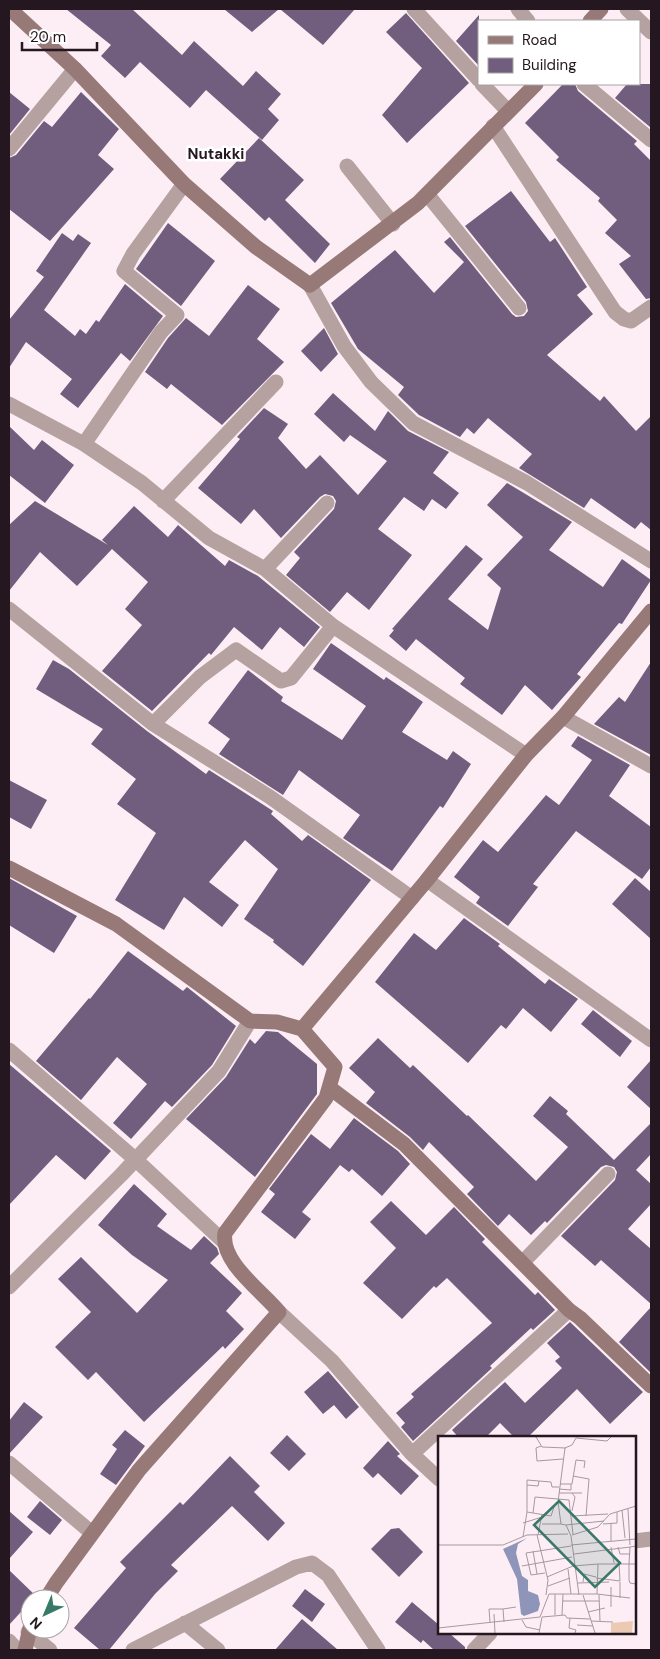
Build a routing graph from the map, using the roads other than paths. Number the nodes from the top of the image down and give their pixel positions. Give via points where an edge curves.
1 (10, 9) edge
2 (414, 9) edge
3 (518, 9) edge
4 (601, 9) edge
5 (627, 9) edge
6 (527, 20) edge
7 (591, 20) edge
8 (638, 20) edge
9 (640, 21) edge
10 (651, 32) edge
11 (75, 69) junction
12 (478, 79) edge
13 (483, 85) edge
14 (535, 85) edge
15 (585, 85) edge
16 (508, 111) junction
17 (493, 126) junction
18 (651, 140) edge
19 (9, 149) edge
20 (347, 166) dead end
21 (184, 184) junction
22 (427, 194) junction
23 (393, 224) junction
24 (310, 285) junction
25 (651, 307) edge
26 (519, 308) dead end
27 (276, 382) dead end
28 (9, 404) edge
29 (84, 444) junction
30 (163, 501) junction
31 (327, 503) dead end
32 (651, 561) edge
33 (266, 569) junction
34 (9, 609) edge
35 (651, 611) edge
36 (333, 626) junction
37 (563, 717) junction
38 (153, 724) junction
39 (526, 756) junction
40 (651, 766) edge
41 (9, 868) edge
42 (427, 880) junction
43 (412, 898) junction
44 (250, 1021) junction
45 (302, 1029) junction
46 (651, 1040) edge
47 (9, 1050) edge
48 (330, 1088) junction
49 (134, 1159) junction
50 (608, 1174) dead end
51 (224, 1242) junction
52 (523, 1262) junction
53 (12, 1278) edge
54 (569, 1310) junction
55 (279, 1312) junction
56 (651, 1386) edge
57 (412, 1454) junction
58 (9, 1463) edge
59 (438, 1477) edge
60 (92, 1533) junction
61 (651, 1539) edge
62 (635, 1541) edge
63 (52, 1589) edge
64 (185, 1622) junction
65 (489, 1634) edge
66 (38, 1639) edge
67 (9, 1641) edge
68 (17, 1650) edge
69 (50, 1650) edge
70 (133, 1650) edge
71 (218, 1650) edge
72 (378, 1650) edge
73 (474, 1650) edge

1 - 11 main road
2 - 12 street
3 - 6 street
4 - 7 main road
5 - 8 street
9 - 10 street
11 - 19 street
11 - 21 main road
13 - 16 street
14 - 16 main road
15 - 18 street
16 - 17 main road
17 - 22 main road
17 - 25 street via 615,312 631,321
20 - 23 street
21 - 24 main road via 256,247
21 - 29 street via 124,271 177,315 161,332
22 - 23 main road
22 - 26 street
23 - 24 main road
24 - 32 street via 344,346 371,382 413,423 527,483
27 - 30 street
28 - 29 street
29 - 30 street
30 - 33 street via 209,538
31 - 33 street
33 - 36 street
34 - 38 street
35 - 37 main road
36 - 38 street via 291,678 280,681 236,650 200,677
36 - 39 street
37 - 39 main road
37 - 40 street
38 - 43 street via 270,797
39 - 42 main road
41 - 44 main road via 116,924
42 - 43 main road
42 - 46 street
43 - 45 main road
44 - 45 main road via 277,1022
44 - 49 street via 219,1071
45 - 48 main road via 335,1068
47 - 49 street
48 - 51 main road via 326,1098 225,1233
48 - 52 main road via 404,1144
49 - 51 street
49 - 53 street
50 - 52 street
51 - 55 main road via 232,1262
52 - 54 main road
54 - 56 main road
54 - 57 street
55 - 57 street via 332,1361
55 - 60 main road via 138,1470
57 - 59 street
58 - 60 street
60 - 63 main road
61 - 62 street
64 - 70 street
64 - 71 street
64 - 72 street via 296,1567 312,1563 328,1575
65 - 73 street
66 - 69 street
67 - 68 street

